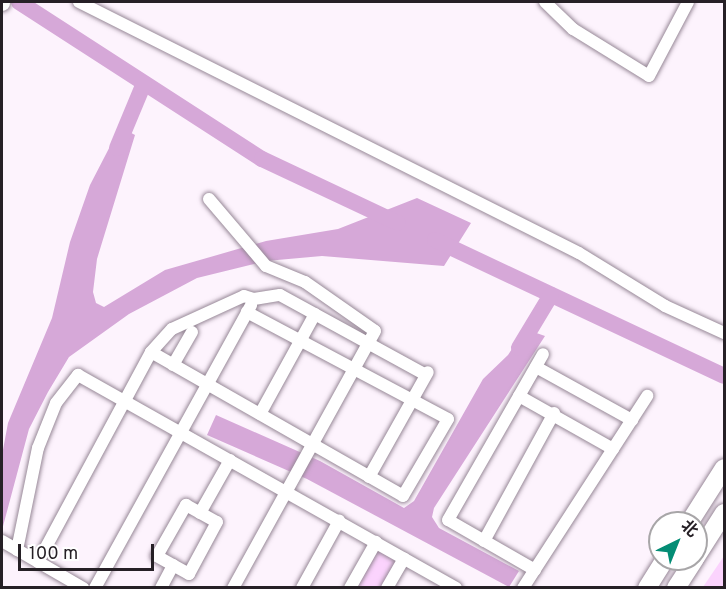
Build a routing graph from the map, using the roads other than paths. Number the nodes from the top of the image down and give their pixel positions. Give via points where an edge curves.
1 (79, 2) edge
2 (545, 2) edge
3 (688, 2) edge
4 (209, 200) dead end
5 (254, 299) junction
6 (247, 312) junction
7 (315, 314) junction
8 (192, 332) dead end
9 (724, 333) edge
10 (301, 340) junction
11 (369, 343) junction
12 (151, 352) junction
13 (543, 354) dead end
14 (173, 365) junction
15 (536, 367) junction
16 (354, 369) junction
17 (207, 384) junction
18 (519, 396) junction
19 (647, 396) dead end
20 (412, 400) junction
21 (124, 401) junction
22 (260, 414) junction
23 (553, 415) junction
24 (632, 420) junction
25 (180, 433) junction
26 (312, 444) junction
27 (613, 449) junction
28 (230, 460) junction
29 (724, 468) edge
30 (369, 477) junction
31 (288, 488) junction
32 (697, 511) edge
33 (201, 513) junction
34 (724, 513) edge
35 (339, 521) junction
36 (708, 538) edge
37 (484, 541) junction
38 (376, 542) junction
39 (10, 546) edge
40 (404, 558) junction
41 (38, 562) junction
42 (172, 565) junction
43 (535, 570) junction
44 (658, 571) edge
45 (687, 571) edge
46 (83, 588) edge
47 (95, 588) edge
48 (161, 588) edge
49 (233, 588) edge
50 (302, 588) edge
51 (350, 588) edge
52 (387, 588) edge
53 (456, 588) edge
54 (523, 588) edge
55 (647, 588) edge
56 (676, 588) edge

1 - 9 street via 579,253 665,306
2 - 3 street via 573,29 649,76
4 - 11 street via 266,266 305,282 375,331
5 - 6 street
5 - 7 street via 280,295
5 - 12 street via 244,296 172,329
6 - 10 street
6 - 17 street
7 - 10 street
7 - 11 street
8 - 14 street
10 - 16 street
10 - 22 street
11 - 16 street
11 - 20 street via 427,374
12 - 14 street
12 - 21 street
13 - 15 street
14 - 17 street
15 - 18 street
15 - 24 street
16 - 20 street
16 - 26 street
17 - 22 street
17 - 25 street
18 - 23 street
18 - 37 street via 448,520
19 - 24 street
20 - 30 street
20 - 30 street via 448,419 403,496
21 - 25 street
21 - 39 street via 78,375 56,404 38,448
21 - 41 street
22 - 26 street
23 - 27 street
23 - 37 street
24 - 27 street
25 - 28 street
25 - 47 street
26 - 30 street
26 - 31 street
27 - 43 street
28 - 31 street
28 - 33 street
29 - 32 highway
31 - 35 street
31 - 49 street
33 - 42 street via 186,505 157,556
33 - 42 street via 217,522 189,574
34 - 36 highway
35 - 38 street
35 - 50 street
37 - 43 street
38 - 40 street
38 - 51 street
39 - 41 street
40 - 52 street
40 - 53 street
41 - 46 street
42 - 48 street
43 - 54 street
44 - 55 highway
45 - 56 highway

